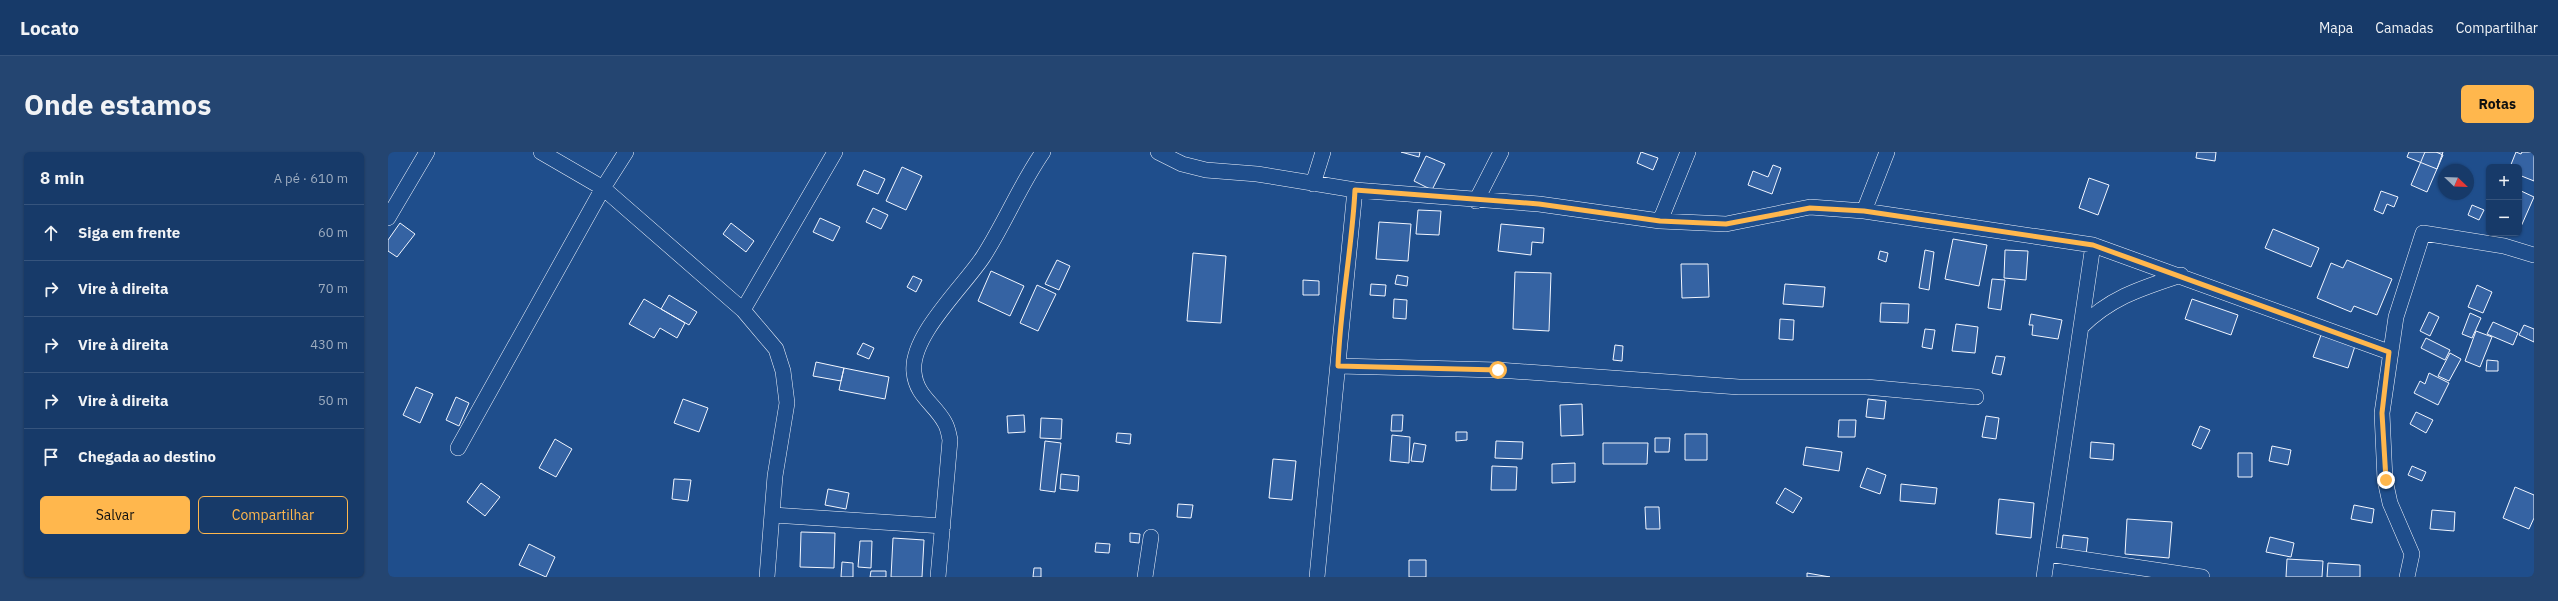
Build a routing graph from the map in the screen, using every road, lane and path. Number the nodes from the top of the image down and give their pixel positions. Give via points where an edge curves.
1 (427, 152) edge
2 (541, 152) edge
3 (626, 152) edge
4 (835, 152) edge
5 (1043, 152) edge
6 (1158, 152) edge
7 (1323, 152) edge
8 (1501, 152) edge
9 (1688, 152) edge
10 (1887, 152) edge
11 (1313, 184) junction
12 (603, 188) junction
13 (1355, 190) junction
14 (1476, 200) junction
15 (1864, 211) junction
16 (388, 218) edge
17 (1660, 221) junction
18 (2093, 245) junction
19 (2534, 255) edge
20 (2181, 275) junction
21 (744, 310) junction
22 (2081, 327) junction
23 (2389, 352) junction
24 (1338, 366) junction
25 (1976, 397) dead end
26 (458, 448) dead end
27 (773, 515) junction
28 (943, 526) junction
29 (1151, 536) dead end
30 (2048, 554) junction
31 (767, 577) edge
32 (938, 577) edge
33 (1145, 577) edge
34 (1317, 577) edge
35 (2044, 577) edge
36 (2202, 577) edge
37 (2407, 577) edge

1 - 16 street
2 - 12 street
3 - 12 street
4 - 21 street
5 - 28 street via 1027,175 1003,224 982,258 932,322 917,353 914,371 918,391 945,422 950,440
6 - 11 street via 1182,164 1206,170 1257,174
7 - 11 street
8 - 14 street
9 - 17 street
10 - 15 street
11 - 13 street
12 - 21 street
12 - 26 street
13 - 14 street
13 - 24 street
14 - 17 street via 1539,204
15 - 17 street via 1810,208 1726,224
15 - 18 street
18 - 20 street
18 - 22 street
19 - 23 street via 2504,246 2423,233 2396,317
20 - 22 street via 2130,292 2098,311
20 - 23 street
21 - 27 street via 776,349 783,370 787,403 775,476
22 - 30 street
23 - 37 street via 2382,413 2386,480 2390,503 2412,554
24 - 25 street via 1498,370 1739,387 1866,387
24 - 34 street
27 - 28 street
27 - 31 street
28 - 32 street
29 - 33 street
30 - 35 street
30 - 36 street

